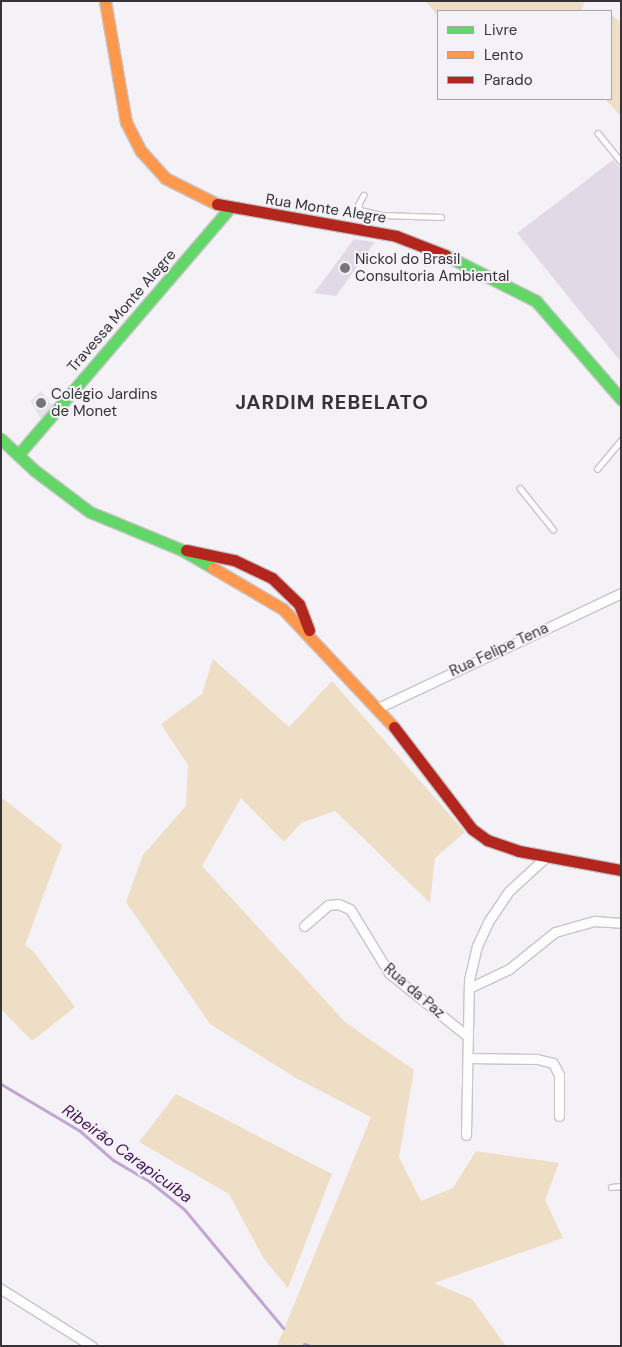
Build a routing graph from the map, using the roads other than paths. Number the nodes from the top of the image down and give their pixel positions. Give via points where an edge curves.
1 (105, 1) edge
2 (598, 133) dead end
3 (621, 161) edge
4 (364, 196) dead end
5 (230, 208) junction
6 (441, 217) dead end
7 (621, 399) edge
8 (1, 439) edge
9 (621, 440) edge
10 (18, 455) junction
11 (597, 469) dead end
12 (520, 488) dead end
13 (553, 529) dead end
14 (182, 550) junction
15 (621, 593) edge
16 (311, 635) junction
17 (378, 708) junction
18 (547, 856) junction
19 (621, 870) edge
20 (621, 923) edge
21 (304, 926) dead end
22 (469, 988) junction
23 (467, 1036) junction
24 (468, 1058) junction
25 (559, 1116) dead end
26 (466, 1135) dead end
27 (621, 1186) edge
28 (611, 1188) dead end
29 (1, 1290) edge
30 (92, 1346) edge

1 - 5 street, Rua Monte Alegre via 126,122 141,151 164,178 203,199
2 - 3 lane
4 - 6 lane via 359,204 360,210 382,215
5 - 7 street, Rua Monte Alegre via 396,236 439,252 536,301
5 - 10 street, Travessa Monte Alegre
8 - 10 street
9 - 11 lane
10 - 14 street via 90,512
12 - 13 lane
14 - 16 street via 282,609
14 - 16 street via 234,560 272,578 299,604
15 - 17 street, Rua Felipe Tena
16 - 17 street
17 - 18 street via 414,750 472,829 497,846
18 - 19 street
18 - 22 street via 509,892 488,922 477,946
20 - 22 street via 594,921 555,932 509,969
21 - 23 street, Rua da Paz via 328,905 338,904 350,909 389,973
22 - 23 street
23 - 24 street
24 - 25 street via 553,1063 559,1075
24 - 26 street
27 - 28 lane
29 - 30 street

